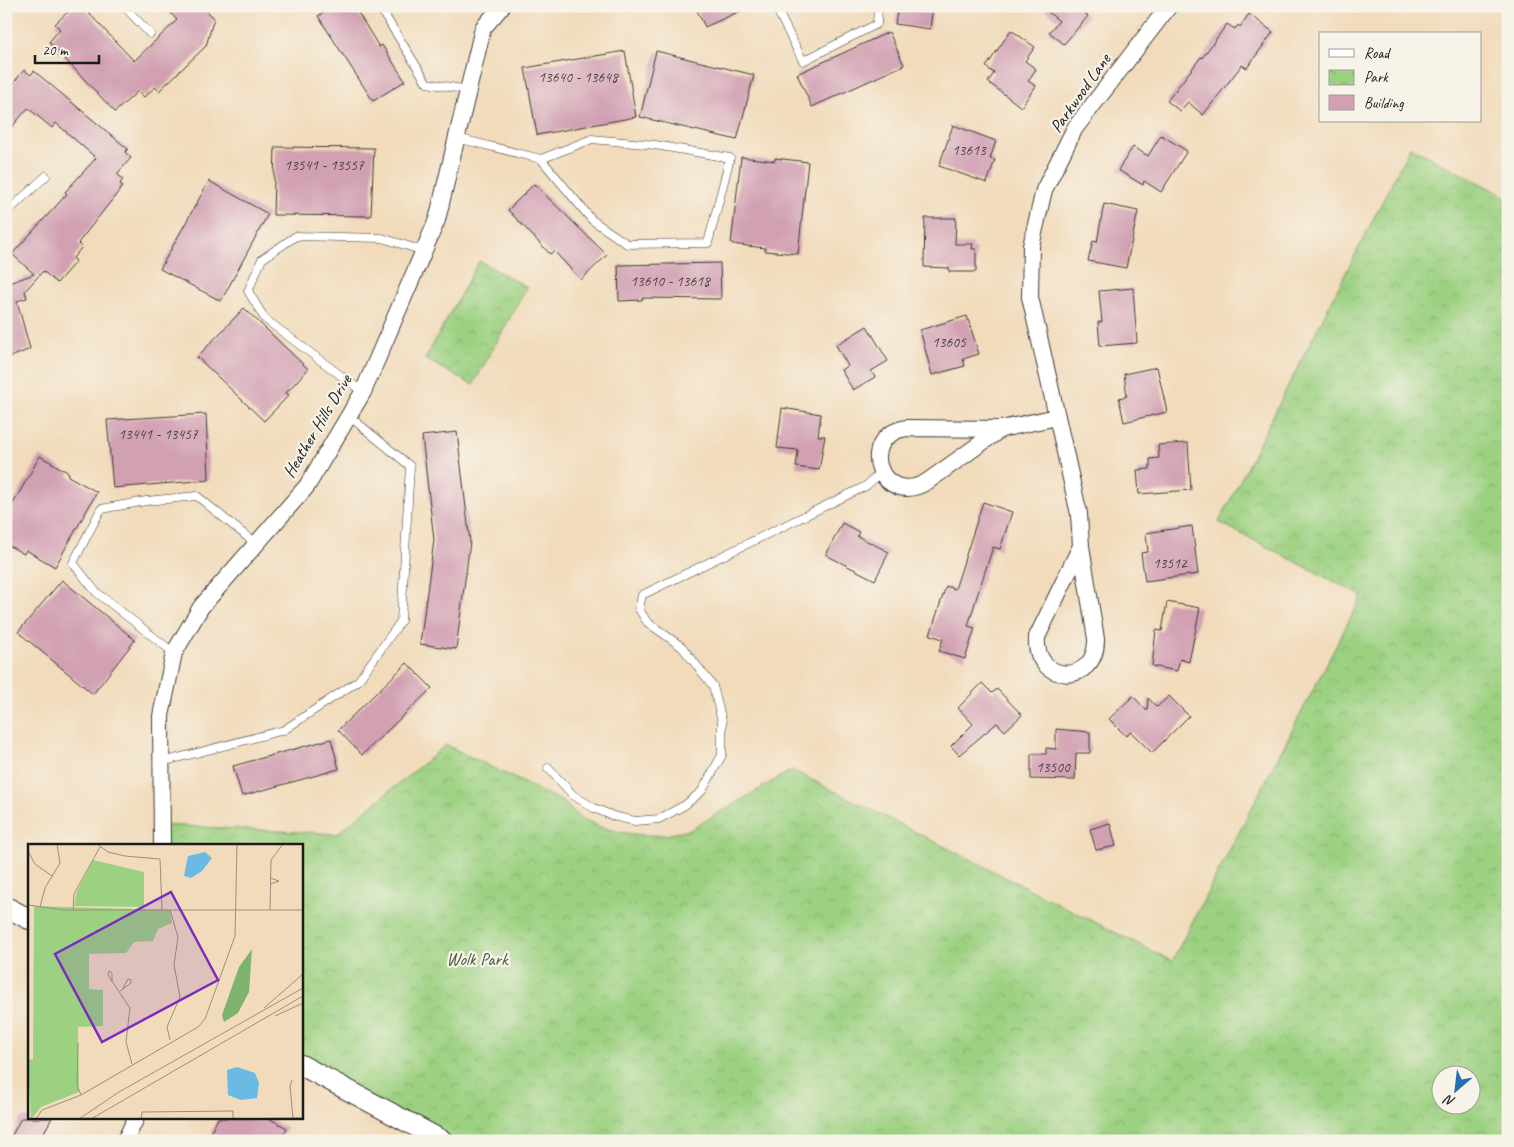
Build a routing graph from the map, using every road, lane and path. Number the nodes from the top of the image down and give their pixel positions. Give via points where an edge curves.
1 (124, 6) edge
2 (379, 6) edge
3 (502, 6) edge
4 (776, 6) edge
5 (878, 6) edge
6 (1170, 6) edge
7 (150, 34) dead end
8 (468, 90) junction
9 (457, 138) junction
10 (541, 160) junction
11 (46, 176) dead end
12 (6, 213) edge
13 (424, 251) junction
14 (363, 392) junction
15 (349, 416) junction
16 (1057, 417) junction
17 (1002, 429) junction
18 (881, 472) junction
19 (256, 544) junction
20 (1080, 546) junction
21 (174, 653) junction
22 (161, 762) junction
23 (548, 768) dead end
24 (162, 844) edge
25 (6, 907) edge
26 (28, 918) edge
27 (302, 1066) edge
28 (135, 1120) edge
29 (125, 1141) edge
30 (443, 1141) edge

1 - 7 lane
2 - 8 lane via 427,83
3 - 8 street, Heather Hills Drive via 483,28
4 - 5 lane via 803,61 877,24
6 - 16 street, Parkwood Lane via 1075,128 1044,190 1031,246 1030,297
8 - 9 street, Heather Hills Drive
9 - 10 lane
9 - 13 street, Heather Hills Drive via 437,220
10 - 10 lane via 592,220 627,244 708,243 730,158 655,145 592,139
11 - 12 lane
13 - 14 street, Heather Hills Drive
13 - 14 lane via 382,238 296,236 262,259 258,267 248,291 264,319
14 - 15 street, Heather Hills Drive
15 - 19 street, Heather Hills Drive via 307,486
15 - 22 lane via 410,466 401,621 358,681 284,730
16 - 17 street
16 - 20 street, Parkwood Lane via 1079,514
17 - 18 street via 920,486 902,488
17 - 18 street via 898,430 880,447 878,464
18 - 23 lane via 866,486 642,595 639,609 647,622 682,647 713,686 722,721 722,755 702,791 659,819 635,821 594,808 573,795
19 - 21 street, Heather Hills Drive via 201,607
19 - 21 lane via 196,496 101,509 73,563 96,592
20 - 20 street, Parkwood Lane via 1037,637 1036,646 1042,661 1055,672 1064,674 1081,670 1093,657 1096,648
21 - 22 street, Heather Hills Drive via 161,716
22 - 24 street, Heather Hills Drive
25 - 26 street
27 - 30 street
28 - 29 street

